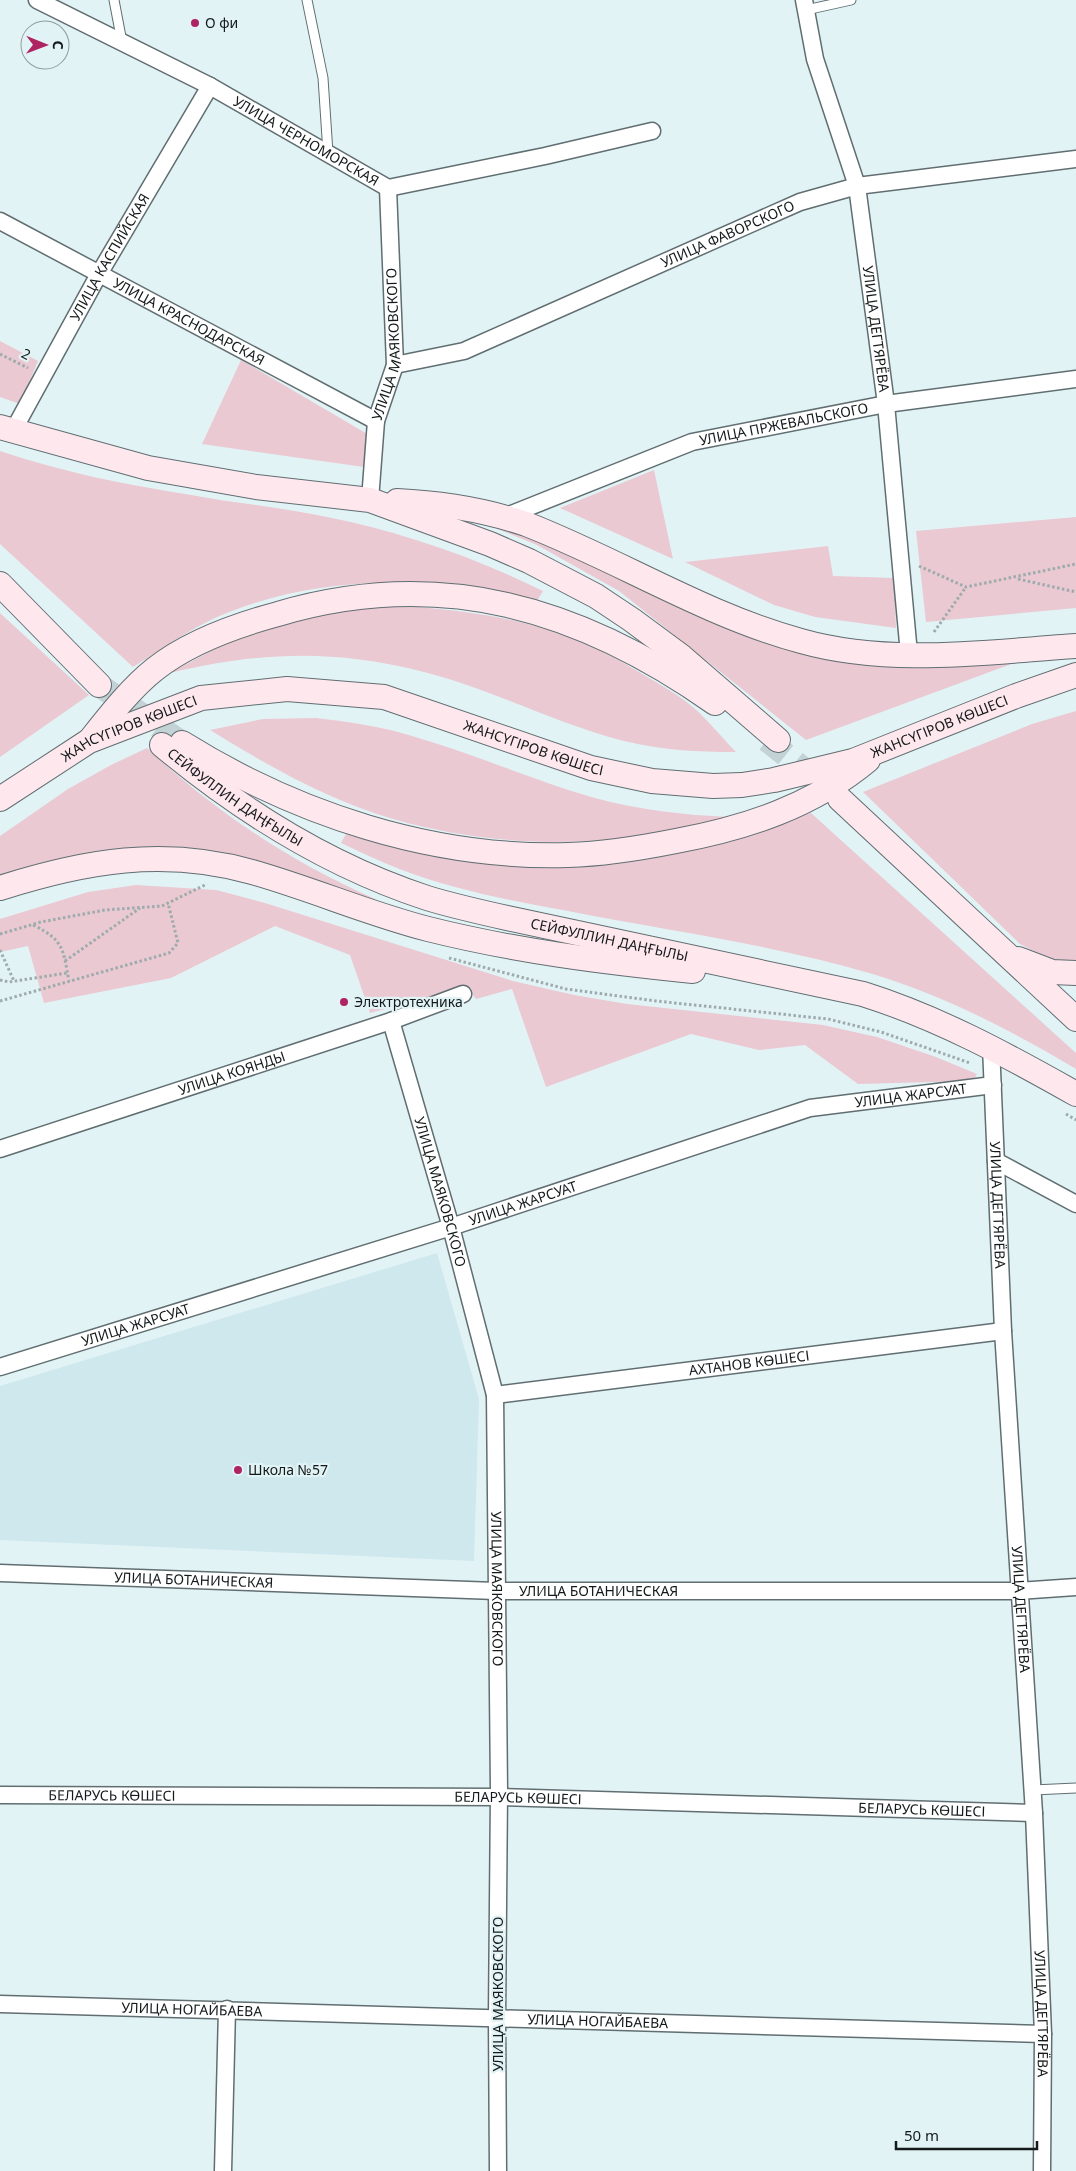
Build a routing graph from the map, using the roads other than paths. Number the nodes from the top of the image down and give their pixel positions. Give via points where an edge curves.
1 (37, 0) edge
2 (114, 0) edge
3 (307, 0) edge
4 (850, 0) edge
5 (805, 5) edge
6 (122, 42) junction
7 (210, 86) junction
8 (652, 131) dead end
9 (328, 153) junction
10 (1076, 159) edge
11 (857, 186) junction
12 (388, 188) junction
13 (0, 221) edge
14 (99, 274) junction
15 (395, 365) junction
16 (1076, 379) edge
17 (886, 404) junction
18 (376, 421) junction
19 (7, 429) edge
20 (370, 500) junction
21 (504, 517) junction
22 (0, 584) edge
23 (1076, 646) edge
24 (909, 654) junction
25 (1076, 675) edge
26 (1050, 684) junction
27 (1076, 684) edge
28 (99, 685) tunnel mouth
29 (90, 741) junction
30 (877, 752) junction
31 (0, 799) edge
32 (840, 799) tunnel mouth
33 (0, 888) edge
34 (998, 948) junction
35 (1076, 973) edge
36 (816, 984) junction
37 (463, 994) dead end
38 (1076, 1019) edge
39 (391, 1021) junction
40 (991, 1046) junction
41 (993, 1085) junction
42 (1076, 1094) edge
43 (0, 1149) edge
44 (996, 1161) junction
45 (1076, 1204) edge
46 (451, 1227) junction
47 (1003, 1331) junction
48 (0, 1367) edge
49 (495, 1395) junction
50 (0, 1573) edge
51 (1076, 1587) edge
52 (496, 1591) junction
53 (1018, 1591) junction
54 (1076, 1788) edge
55 (1033, 1790) junction
56 (0, 1795) edge
57 (499, 1797) junction
58 (1034, 1813) junction
59 (0, 2004) edge
60 (227, 2009) junction
61 (497, 2017) junction
62 (1043, 2034) junction
63 (223, 2171) edge
64 (498, 2171) edge
65 (1042, 2171) edge

1 - 6 street, УЛИЦА ЧЕРНОМОРСКАЯ
2 - 6 lane
3 - 9 lane via 323,78
4 - 5 lane
5 - 11 street, УЛИЦА ДЕГТЯРЁВА via 815,59
6 - 7 street, УЛИЦА ЧЕРНОМОРСКАЯ
7 - 9 street, УЛИЦА ЧЕРНОМОРСКАЯ
7 - 14 street, УЛИЦА КАСПИЙСКАЯ
8 - 12 street, УЛИЦА ЧЕРНОМОРСКАЯ
9 - 12 street, УЛИЦА ЧЕРНОМОРСКАЯ
10 - 11 street, УЛИЦА ФАВОРСКОГО
11 - 15 street, УЛИЦА ФАВОРСКОГО via 800,202 464,351
11 - 17 street, УЛИЦА ДЕГТЯРЁВА
12 - 15 street, УЛИЦА МАЯКОВСКОГО
13 - 14 street, УЛИЦА КРАСНОДАРСКАЯ
14 - 18 street, УЛИЦА КРАСНОДАРСКАЯ
14 - 19 street, УЛИЦА КАСПИЙСКАЯ via 42,375
15 - 18 street, УЛИЦА МАЯКОВСКОГО
16 - 17 street, УЛИЦА ПРЖЕВАЛЬСКОГО
17 - 21 street, УЛИЦА ПРЖЕВАЛЬСКОГО via 692,442
17 - 24 street, УЛИЦА ДЕГТЯРЁВА
18 - 20 street, УЛИЦА МАЯКОВСКОГО
19 - 20 main road via 148,468 256,487
20 - 21 main road via 418,502
20 - 29 main road via 490,544 596,596 682,657 773,740 660,666 587,630 504,604 422,593 371,594 314,603 205,639 155,669 108,716
21 - 24 main road via 547,532 724,614 766,630 831,647
22 - 28 main road
23 - 24 main road
25 - 26 main road, ЖАНСҮГІРОВ КӨШЕСІ
26 - 27 main road
26 - 30 main road, ЖАНСҮГІРОВ КӨШЕСІ
29 - 30 main road, ЖАНСҮГІРОВ КӨШЕСІ via 201,698 287,689 384,697 574,762 652,781 742,785 853,761
29 - 31 main road, ЖАНСҮГІРОВ КӨШЕСІ
30 - 36 main road, СЕЙФУЛЛИН ДАҢҒЫЛЫ via 843,781 792,809 766,818 702,837 633,850 568,856 472,850 358,824 260,788 172,744 234,801 284,832 409,891 462,908
32 - 34 main road
33 - 36 main road via 119,859 169,858 251,871 426,929 520,950 609,963
34 - 35 main road via 1036,968
34 - 38 main road
36 - 40 main road, СЕЙФУЛЛИН ДАҢҒЫЛЫ via 893,1004
37 - 39 street, УЛИЦА КОЯНДЫ
39 - 43 street, УЛИЦА КОЯНДЫ
39 - 46 street, УЛИЦА МАЯКОВСКОГО
40 - 41 street, УЛИЦА ДЕГТЯРЁВА
40 - 42 main road, СЕЙФУЛЛИН ДАҢҒЫЛЫ
41 - 44 street, УЛИЦА ДЕГТЯРЁВА
41 - 46 street, УЛИЦА ЖАРСУАТ via 810,1108
44 - 45 street
44 - 47 street, УЛИЦА ДЕГТЯРЁВА
46 - 48 street, УЛИЦА ЖАРСУАТ
46 - 49 street, УЛИЦА МАЯКОВСКОГО
47 - 49 street, АХТАНОВ КӨШЕСІ
47 - 53 street, УЛИЦА ДЕГТЯРЁВА
49 - 52 street, УЛИЦА МАЯКОВСКОГО
50 - 52 street, УЛИЦА БОТАНИЧЕСКАЯ
51 - 53 street, УЛИЦА БОТАНИЧЕСКАЯ
52 - 53 street, УЛИЦА БОТАНИЧЕСКАЯ
52 - 57 street, УЛИЦА МАЯКОВСКОГО
53 - 55 street, УЛИЦА ДЕГТЯРЁВА
54 - 55 lane
55 - 58 street, УЛИЦА ДЕГТЯРЁВА
56 - 57 street, БЕЛАРУСЬ КӨШЕСІ
57 - 58 street, БЕЛАРУСЬ КӨШЕСІ
57 - 61 street, УЛИЦА МАЯКОВСКОГО
58 - 62 street, УЛИЦА ДЕГТЯРЁВА
59 - 60 street, УЛИЦА НОГАЙБАЕВА
60 - 61 street, УЛИЦА НОГАЙБАЕВА
60 - 63 street
61 - 62 street, УЛИЦА НОГАЙБАЕВА
61 - 64 street, УЛИЦА МАЯКОВСКОГО
62 - 65 street, УЛИЦА ДЕГТЯРЁВА

